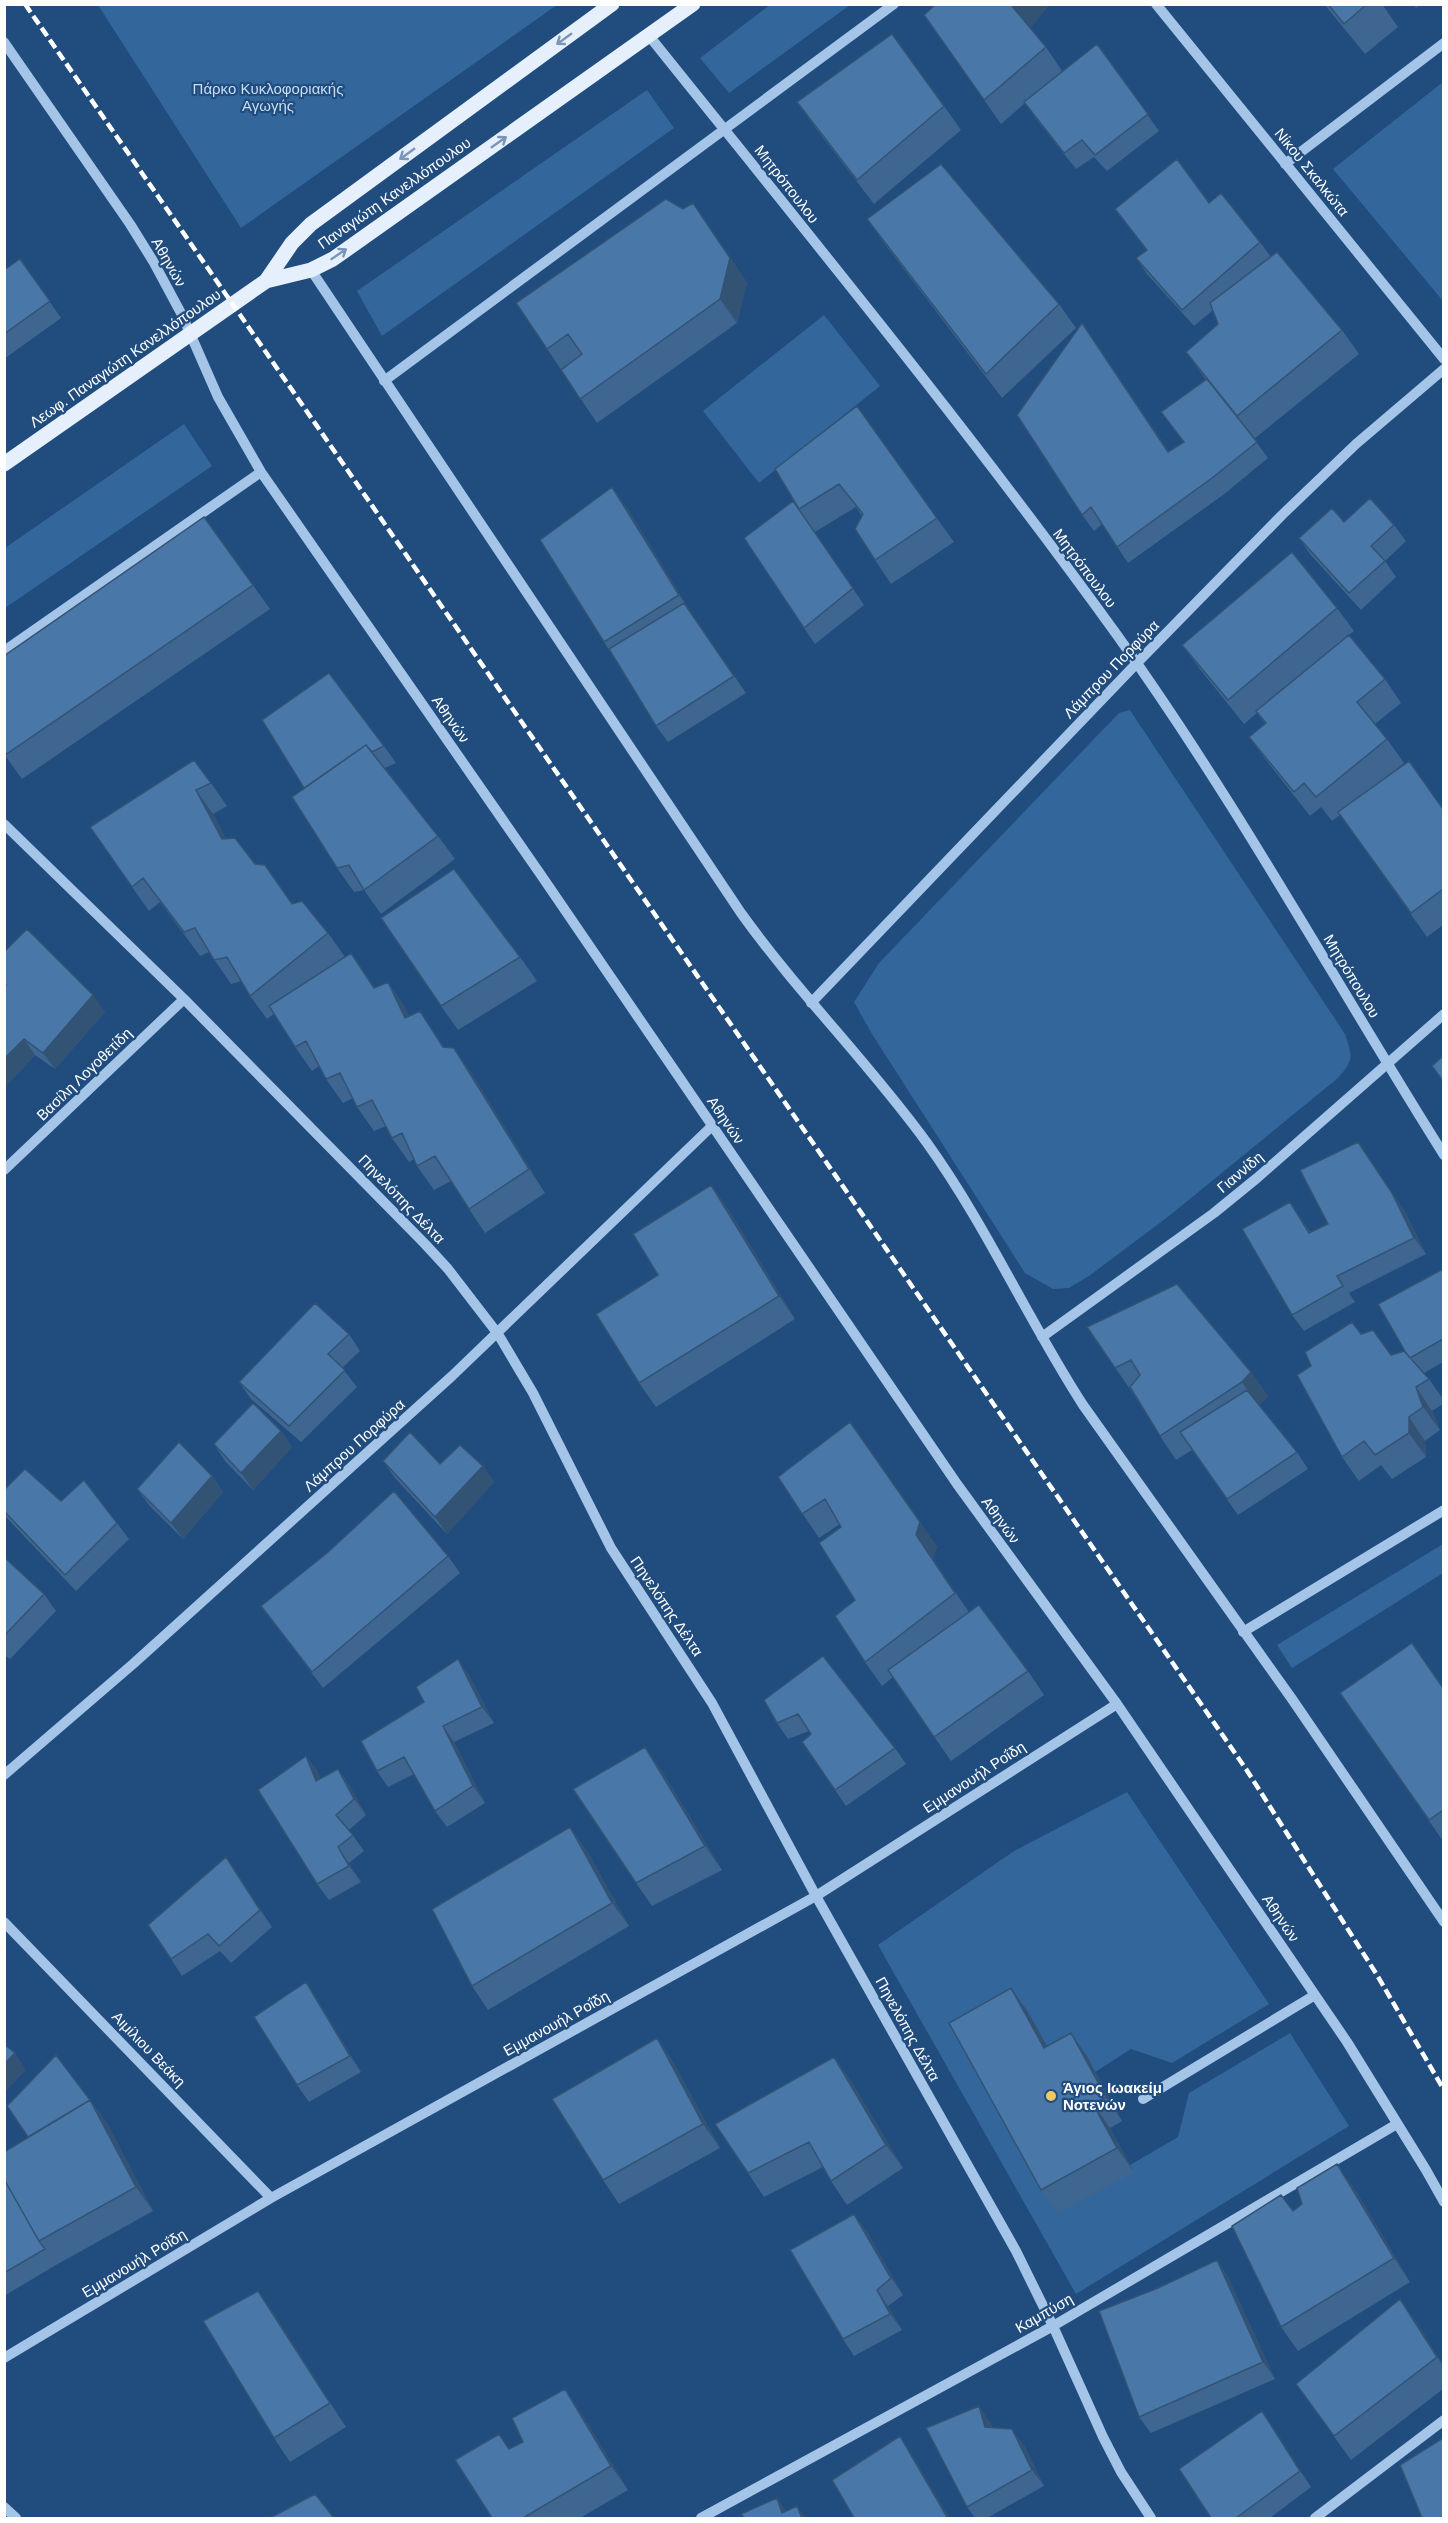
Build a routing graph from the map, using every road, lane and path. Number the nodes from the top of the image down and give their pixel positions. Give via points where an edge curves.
1 (612, 4) edge
2 (693, 4) edge
3 (894, 4) edge
4 (1156, 4) edge
5 (650, 36) junction
6 (4, 42) edge
7 (1443, 43) edge
8 (724, 130) junction
9 (1285, 164) junction
10 (311, 270) junction
11 (266, 281) junction
12 (190, 334) junction
13 (1443, 359) edge
14 (1443, 369) edge
15 (384, 381) junction
16 (4, 464) edge
17 (261, 472) junction
18 (4, 651) edge
19 (1136, 664) junction
20 (4, 824) edge
21 (184, 999) junction
22 (811, 1003) junction
23 (1443, 1014) edge
24 (1387, 1062) junction
25 (712, 1126) junction
26 (1443, 1155) edge
27 (4, 1170) edge
28 (498, 1334) junction
29 (1042, 1336) junction
30 (1443, 1510) edge
31 (1243, 1632) junction
32 (1117, 1704) junction
33 (4, 1775) edge
34 (816, 1896) junction
35 (4, 1922) edge
36 (1443, 1922) edge
37 (1315, 1995) junction
38 (1143, 2099) dead end
39 (1397, 2124) junction
40 (272, 2198) junction
41 (1443, 2202) edge
42 (1053, 2326) junction
43 (4, 2358) edge
44 (1443, 2420) edge
45 (4, 2507) edge
46 (16, 2518) edge
47 (701, 2518) edge
48 (1151, 2518) edge
49 (1315, 2518) edge

1 -> 11 main road, Παναγιώτη Κανελλόπουλου via 311,224 292,243
2 - 5 main road, Παναγιώτη Κανελλόπουλου
3 - 8 street
4 - 9 street, Νίκου Σκαλκώτα
5 - 8 street, Μητρόπουλου
10 -> 5 main road, Παναγιώτη Κανελλόπουλου via 333,259
6 - 12 street, Αθηνών via 130,224
7 - 9 street
8 - 15 street
8 - 19 street, Μητρόπουλου via 965,434
9 - 13 street, Νίκου Σκαλκώτα
10 - 11 main road, Παναγιώτη Κανελλόπουλου
10 - 15 street
11 - 12 main road, Λεωφ. Παναγιώτη Κανελλόπουλου
12 - 16 main road, Λεωφ. Παναγιώτη Κανελλόπουλου
12 - 17 street, Αθηνών via 218,397
14 - 19 street, Λάμπρου Πορφύρα via 1320,478
15 - 22 street via 741,914
17 - 18 street
17 - 25 street, Αθηνών
19 - 22 street, Λάμπρου Πορφύρα
19 - 24 street, Μητρόπουλου via 1227,802
20 - 21 street, Πηνελόπης Δέλτα
21 - 27 street, Βασίλη Λογοθετίδη
21 - 28 street, Πηνελόπης Δέλτα via 425,1244
22 - 29 street via 880,1081 928,1146
23 - 24 street, Γιαννίδη
24 - 26 street, Μητρόπουλου
24 - 29 street, Γιαννίδη via 1257,1178
25 - 28 street, Λάμπρου Πορφύρα
25 - 32 street, Αθηνών via 957,1484
28 - 33 street, Λάμπρου Πορφύρα
28 - 34 street, Πηνελόπης Δέλτα via 533,1393 610,1548 712,1702
29 - 31 street via 1083,1405
30 - 31 street
31 - 36 street
32 - 34 street, Εμμανουήλ Ροΐδη
32 - 37 street, Αθηνών
34 - 40 street, Εμμανουήλ Ροΐδη
34 - 42 street, Πηνελόπης Δέλτα via 1016,2251
35 - 40 street, Αιμίλιου Βεάκη
37 - 38 street
37 - 39 street, Αθηνών
39 - 41 street, Αθηνών
39 - 42 street, Καμπύση
40 - 43 street, Εμμανουήλ Ροΐδη
42 - 47 street, Καμπύση
42 - 48 street, Πηνελόπης Δέλτα via 1103,2437
44 - 49 street
45 - 46 street

